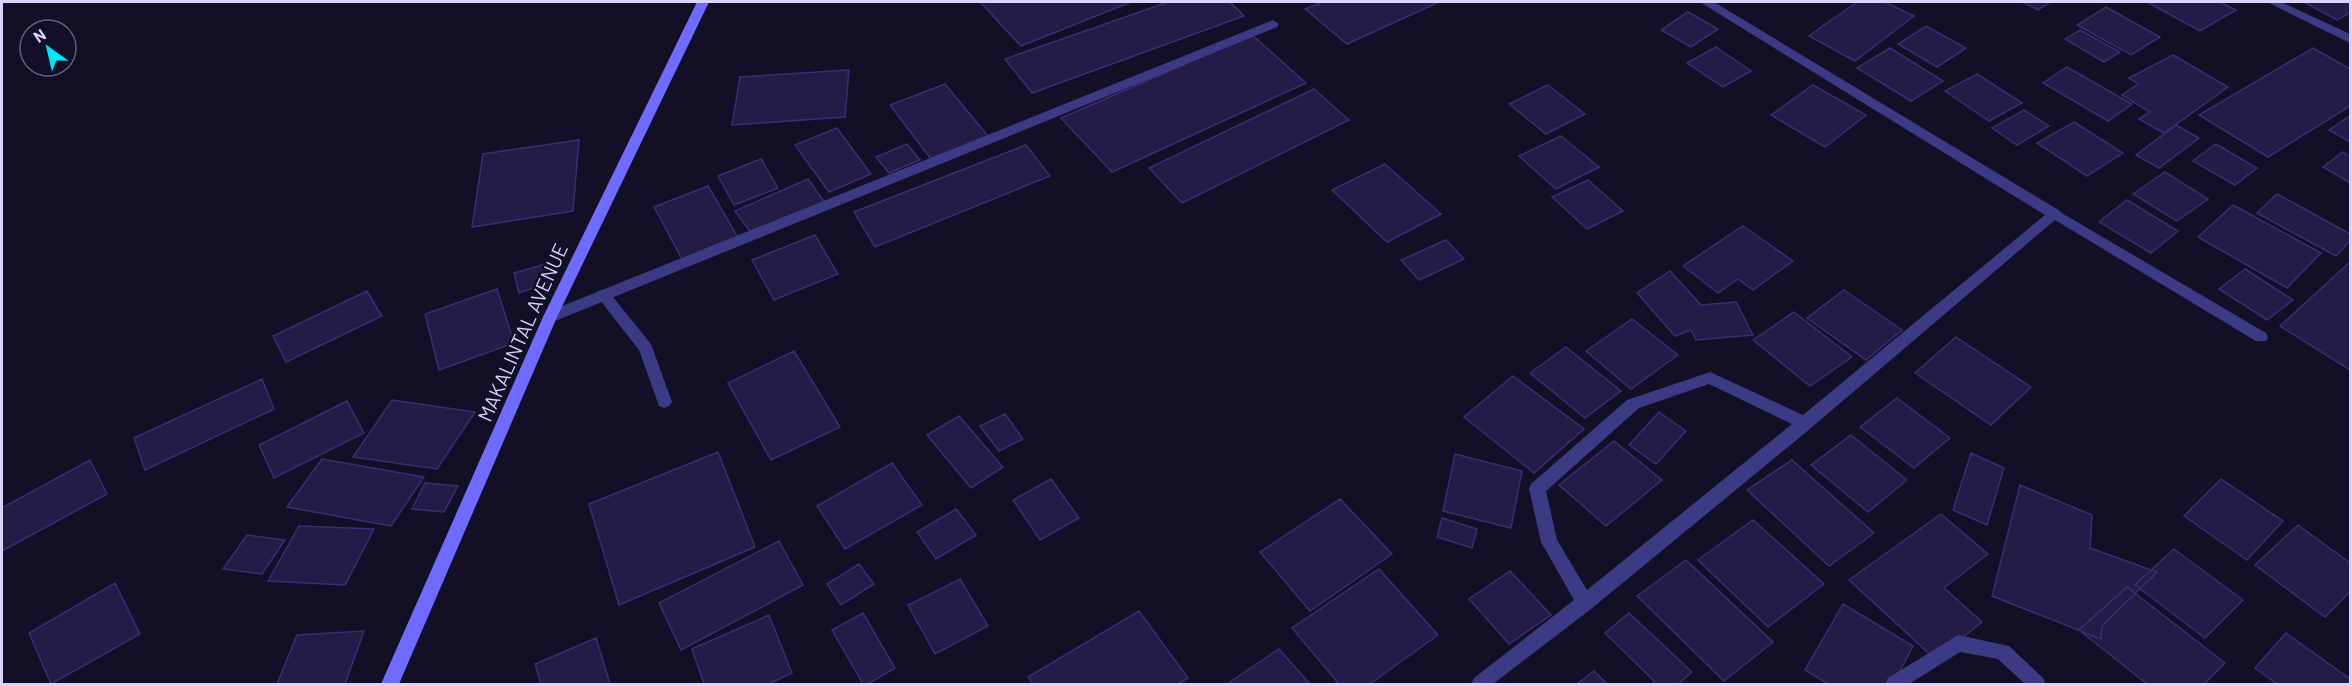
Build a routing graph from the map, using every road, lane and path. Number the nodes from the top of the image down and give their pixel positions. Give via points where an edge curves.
1 (703, 2) edge
2 (1706, 2) edge
3 (2273, 2) edge
4 (1273, 24) dead end
5 (2350, 39) edge
6 (2055, 214) junction
7 (603, 295) junction
8 (549, 317) junction
9 (2261, 337) dead end
10 (664, 402) dead end
11 (1805, 423) junction
12 (1584, 603) junction
13 (390, 684) edge
14 (1480, 684) edge
15 (1894, 684) edge
16 (2037, 684) edge

1 - 8 main road, MAKALINTAL AVENUE
2 - 6 street
3 - 5 street
4 - 7 street
6 - 9 street
6 - 11 street
7 - 8 street
7 - 10 street via 646,348
8 - 13 main road, MAKALINTAL AVENUE
11 - 12 street
11 - 12 street via 1710,378 1632,404 1537,489 1549,542
12 - 14 street
15 - 16 street via 1958,643 2003,652

